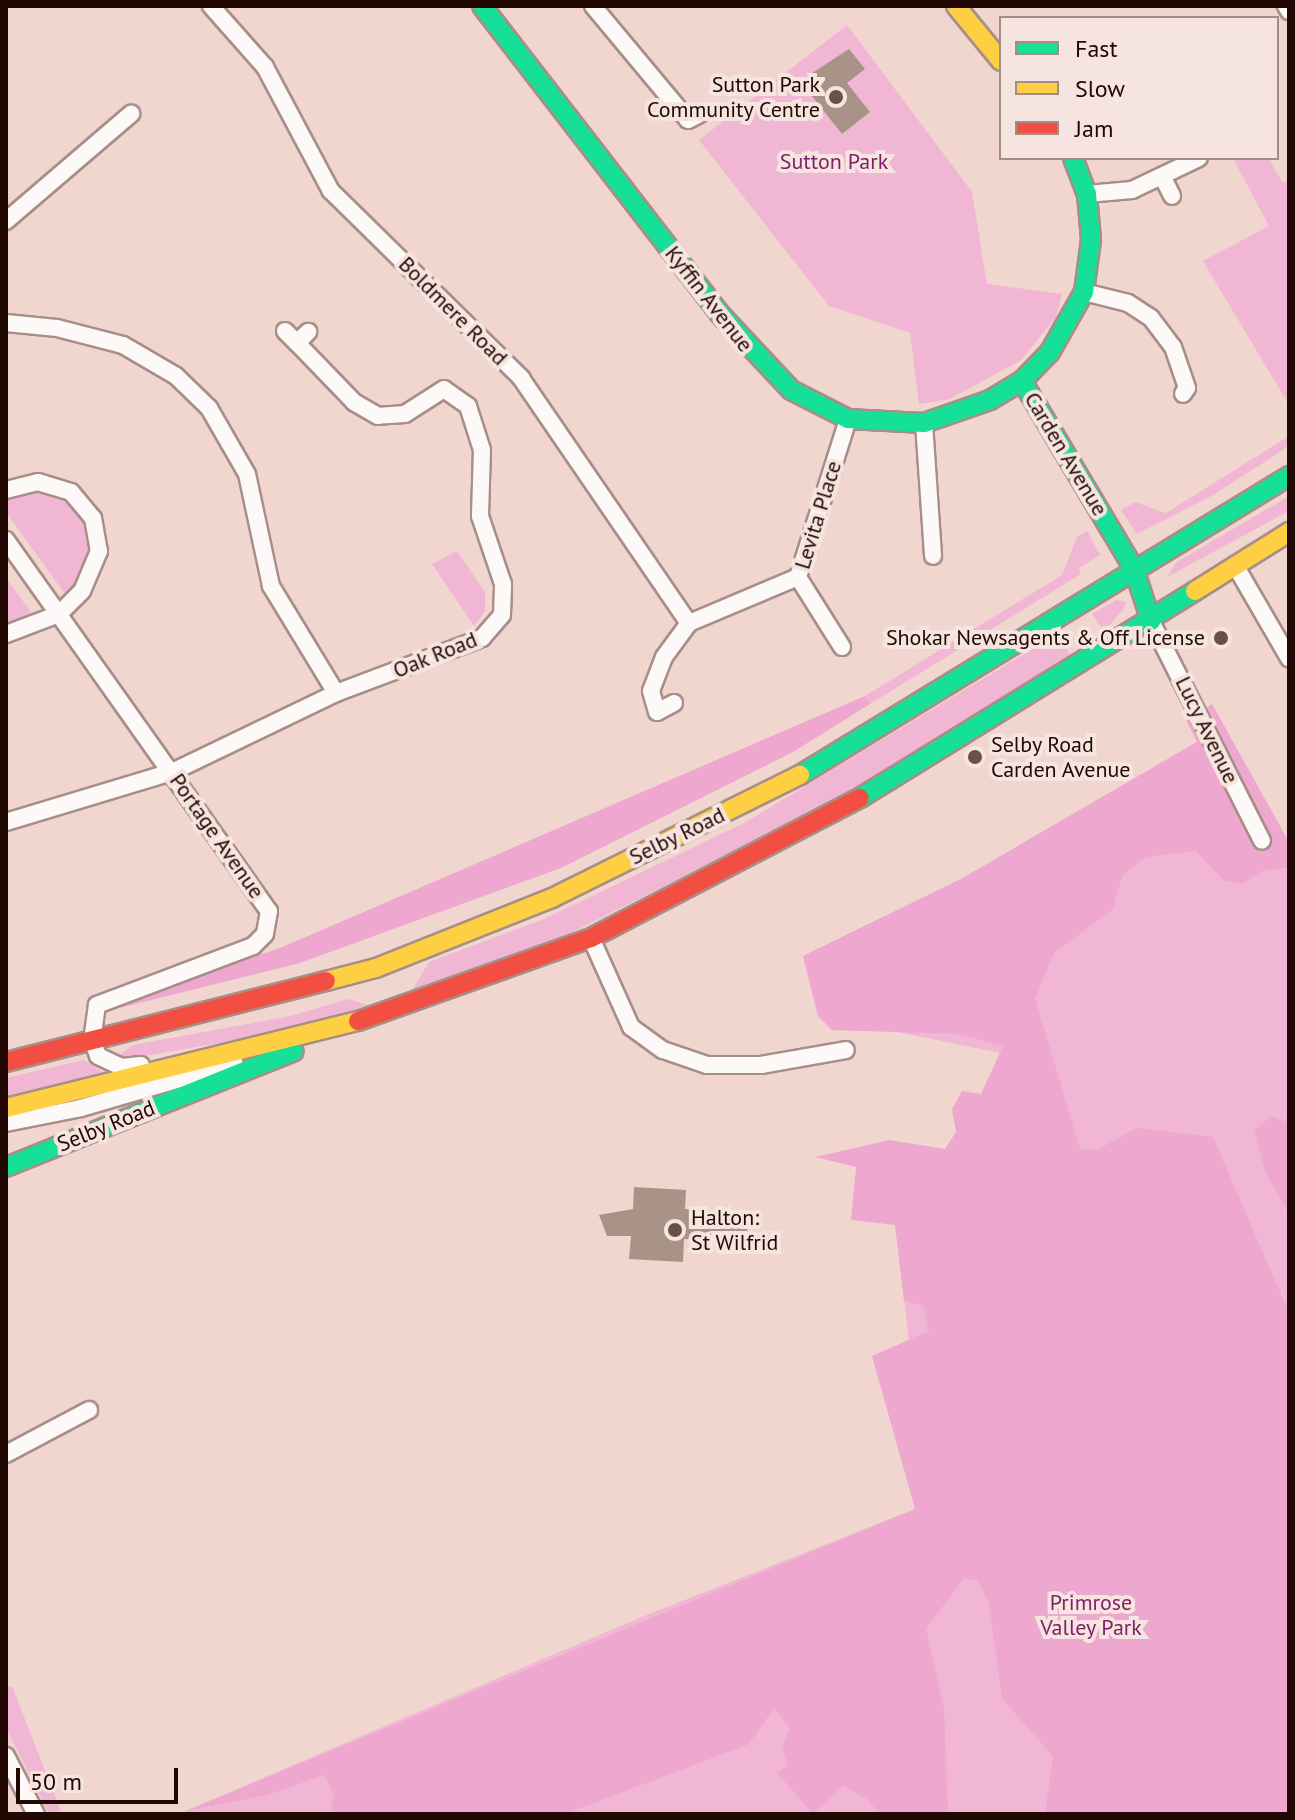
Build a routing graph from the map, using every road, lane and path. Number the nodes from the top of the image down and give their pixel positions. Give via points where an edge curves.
1 (211, 6) edge
2 (482, 6) edge
3 (593, 6) edge
4 (956, 6) edge
5 (999, 59) edge
6 (131, 114) dead end
7 (700, 114) dead end
8 (1074, 160) edge
9 (1195, 160) edge
10 (1163, 178) junction
11 (1087, 194) junction
12 (1172, 196) dead end
13 (6, 221) edge
14 (1084, 292) junction
15 (6, 323) edge
16 (285, 331) dead end
17 (1022, 381) junction
18 (1183, 394) dead end
19 (848, 419) junction
20 (924, 423) junction
21 (1289, 476) edge
22 (6, 490) edge
23 (1289, 532) edge
24 (6, 540) edge
25 (933, 556) dead end
26 (1235, 565) junction
27 (1134, 569) junction
28 (798, 577) junction
29 (59, 614) junction
30 (1151, 621) junction
31 (689, 623) junction
32 (6, 634) edge
33 (842, 647) dead end
34 (1289, 658) edge
35 (336, 693) junction
36 (674, 703) dead end
37 (172, 772) junction
38 (6, 822) edge
39 (1262, 841) dead end
40 (591, 938) junction
41 (385, 1015) junction
42 (323, 1031) junction
43 (92, 1040) junction
44 (846, 1050) dead end
45 (206, 1059) junction
46 (6, 1062) edge
47 (6, 1108) edge
48 (6, 1123) edge
49 (6, 1167) edge
50 (89, 1410) dead end
51 (6, 1454) edge
52 (6, 1756) edge
53 (36, 1814) edge

1 - 31 street, Boldmere Road via 265,67 331,191 521,378
2 - 19 main road, Kyffin Avenue via 759,362 791,390
3 - 7 street via 688,120
4 - 5 main road
6 - 13 street
8 - 11 main road, Carden Avenue
9 - 10 street
10 - 11 street via 1132,190
10 - 12 street
11 - 14 main road, Carden Avenue via 1091,240
14 - 17 main road, Carden Avenue via 1050,352
14 - 18 street via 1128,303 1151,318 1173,347 1187,388
15 - 35 street via 57,328 123,345 164,367 209,408 247,474 271,586
16 - 35 street, Oak Road via 302,338 354,402 378,416 405,414 444,389 468,406 482,450 480,516 505,600 502,615 482,638
17 - 20 main road, Kyffin Avenue via 990,400
17 - 27 main road, Carden Avenue
19 - 20 main road, Kyffin Avenue
19 - 28 street, Levita Place
20 - 25 street
21 - 27 main road, Selby Road
22 - 29 street via 55,485 93,518 99,534 95,568
23 - 26 main road, Selby Road
24 - 29 street, Portage Avenue
26 - 30 main road, Selby Road
26 - 34 street
27 - 30 main road, Carden Avenue
27 - 43 main road, Selby Road via 794,779 552,898 376,968
28 - 31 street
28 - 33 street, Levita Place
29 - 32 street
29 - 37 street, Portage Avenue
30 - 39 street, Lucy Avenue
30 - 40 main road, Selby Road via 815,826
31 - 36 street via 664,657 651,691 657,712
35 - 37 street, Oak Road
37 - 38 street, Oak Road
37 - 43 street, Portage Avenue via 238,862 269,911 269,923 253,946 104,998
40 - 41 main road, Selby Road
40 - 44 street via 631,1027 663,1050 707,1065 761,1065
41 - 42 main road, Selby Road
41 - 49 main road, Selby Road
42 - 45 main road, Selby Road
42 - 48 street via 201,1074
43 - 45 street via 98,1056 122,1067
43 - 46 main road, Selby Road
45 - 47 main road, Selby Road
50 - 51 street
52 - 53 street

